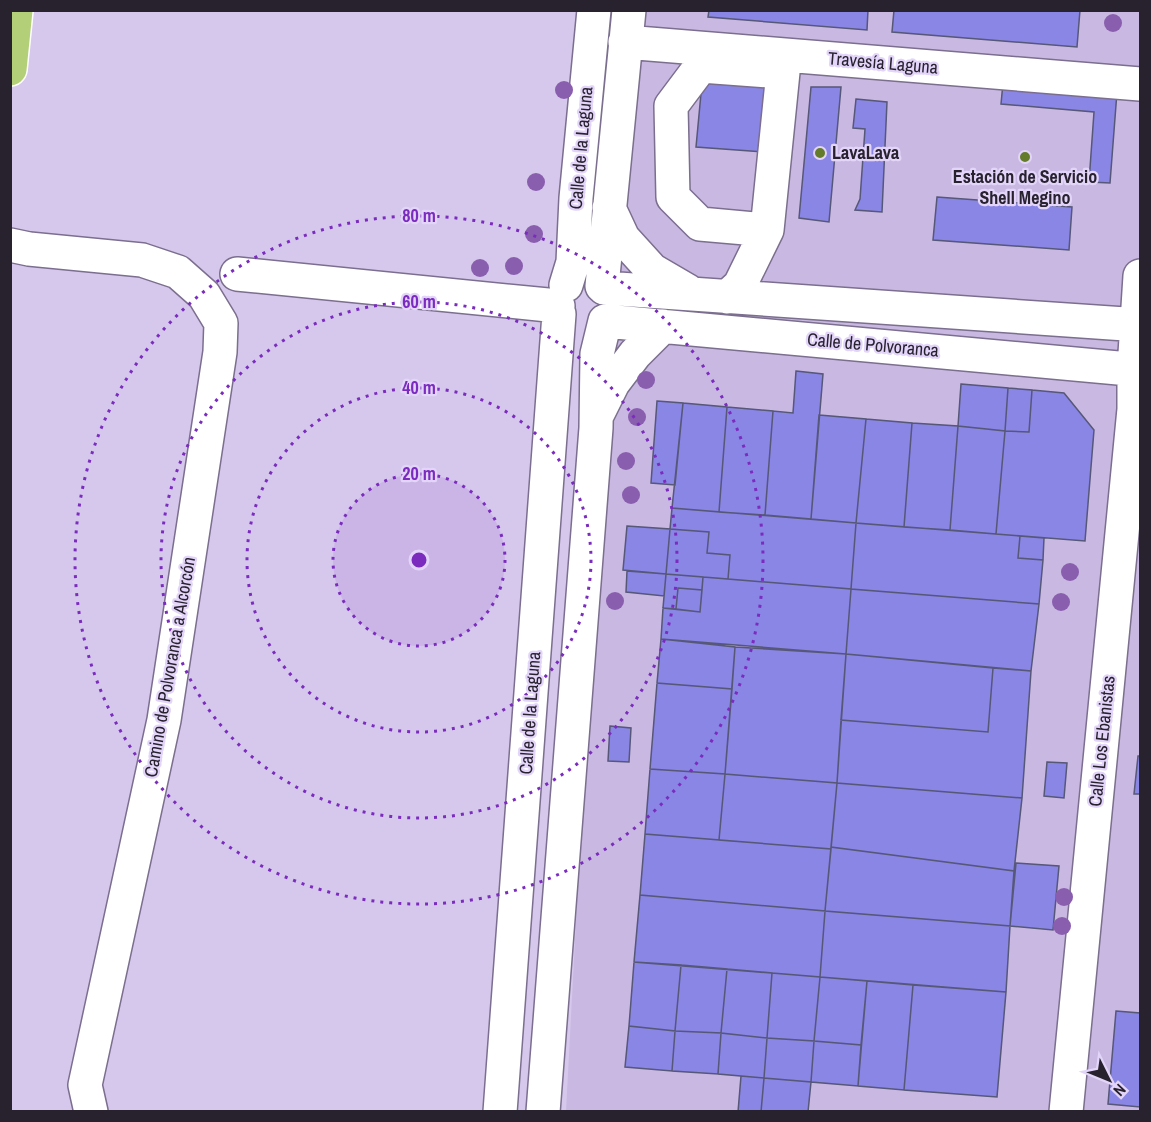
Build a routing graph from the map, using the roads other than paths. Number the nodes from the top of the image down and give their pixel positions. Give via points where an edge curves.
1 (16, 10) edge
2 (594, 10) edge
3 (627, 26) edge
4 (10, 69) edge
5 (1140, 84) edge
6 (671, 105) junction
7 (618, 111) junction
8 (609, 208) junction
9 (767, 230) junction
10 (10, 245) edge
11 (237, 274) dead end
12 (1140, 276) edge
13 (603, 287) junction
14 (695, 295) junction
15 (727, 297) junction
16 (561, 302) junction
17 (605, 321) junction
18 (1138, 324) edge
19 (663, 326) junction
20 (1137, 370) edge
21 (596, 417) junction
22 (549, 1107) edge
23 (91, 1112) edge
24 (500, 1112) edge
25 (1066, 1112) edge

1 - 4 highway
2 - 16 street, Calle de la Laguna via 573,262
3 - 5 street, Travesía Laguna
3 - 7 street, Calle de la Laguna
6 - 7 street
6 - 9 street via 673,197 700,224
6 - 9 street via 701,66 783,72
7 - 8 street, Calle de la Laguna
8 - 13 street, Calle de la Laguna
8 - 14 street, Calle de Polvoranca via 624,238 652,270
9 - 15 street via 740,285
10 - 23 street, Camino de Polvoranca a Alcorcón via 142,260 178,272 204,295 221,323 164,720 86,1085
11 - 16 street
12 - 18 street, Calle Los Ebanistas
13 - 14 street, Calle de Polvoranca
13 - 16 street via 580,279
13 - 17 street via 610,302
14 - 15 street, Calle de Polvoranca
15 - 18 street, Calle de Polvoranca
16 - 17 street via 569,326 584,330
16 - 24 street, Calle de la Laguna
17 - 19 street, Calle de Polvoranca
17 - 21 street via 597,354
18 - 20 street, Calle Los Ebanistas
19 - 20 street, Calle de Polvoranca
19 - 21 street via 613,383
20 - 25 street, Calle Los Ebanistas
21 - 22 street

